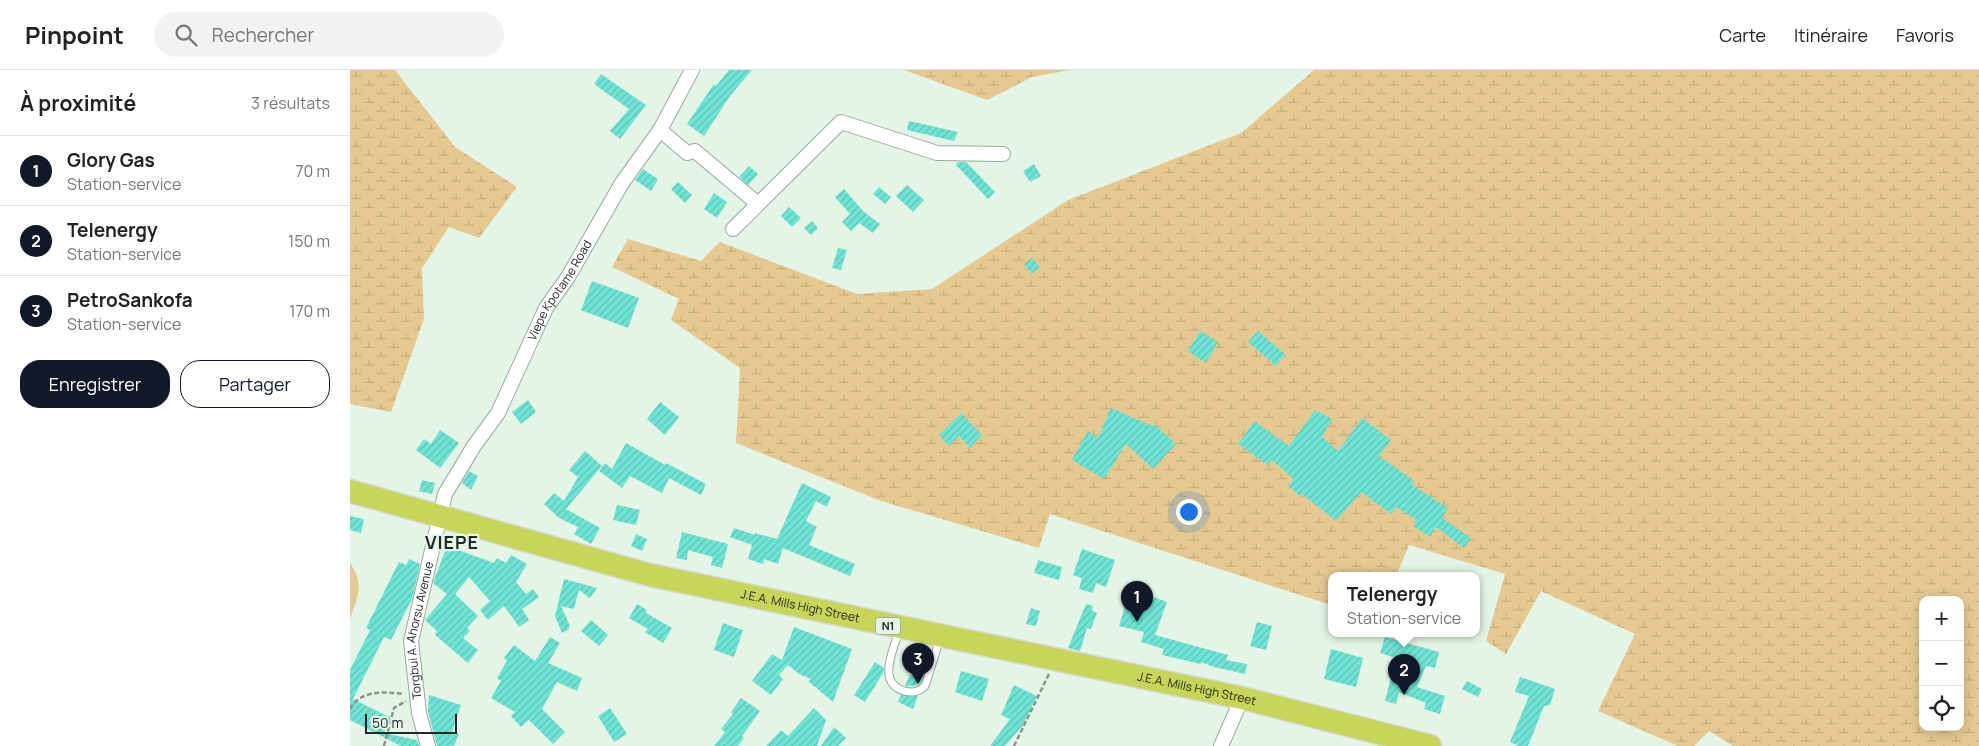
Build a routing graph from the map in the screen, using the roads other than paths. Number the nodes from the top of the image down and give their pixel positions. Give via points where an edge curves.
1 (692, 70) edge
2 (660, 130) junction
3 (1004, 154) dead end
4 (758, 204) junction
5 (733, 229) dead end
6 (350, 491) edge
7 (440, 515) junction
8 (900, 628) junction
9 (941, 636) junction
10 (1242, 698) junction
11 (428, 746) edge
12 (1221, 746) edge
13 (1430, 746) edge

1 - 2 street, Viepe Kpotame Road
2 - 4 street via 687,153 695,151
2 - 7 street, Viepe Kpotame Road via 622,183 568,277 546,308 498,413 445,494
3 - 4 street via 937,153 841,122
4 - 5 street
6 - 7 highway, J.E.A. Mills High Street / N1
7 - 8 highway, J.E.A. Mills High Street / N1 via 650,575
7 - 11 street, Torgbui A. Ahorsu Avenue via 411,641 416,695
8 - 9 highway, J.E.A. Mills High Street / N1
8 - 9 lane via 888,674 890,682 897,688 912,693 926,686
9 - 10 highway, J.E.A. Mills High Street / N1
10 - 12 street
10 - 13 highway, J.E.A. Mills High Street / N1

